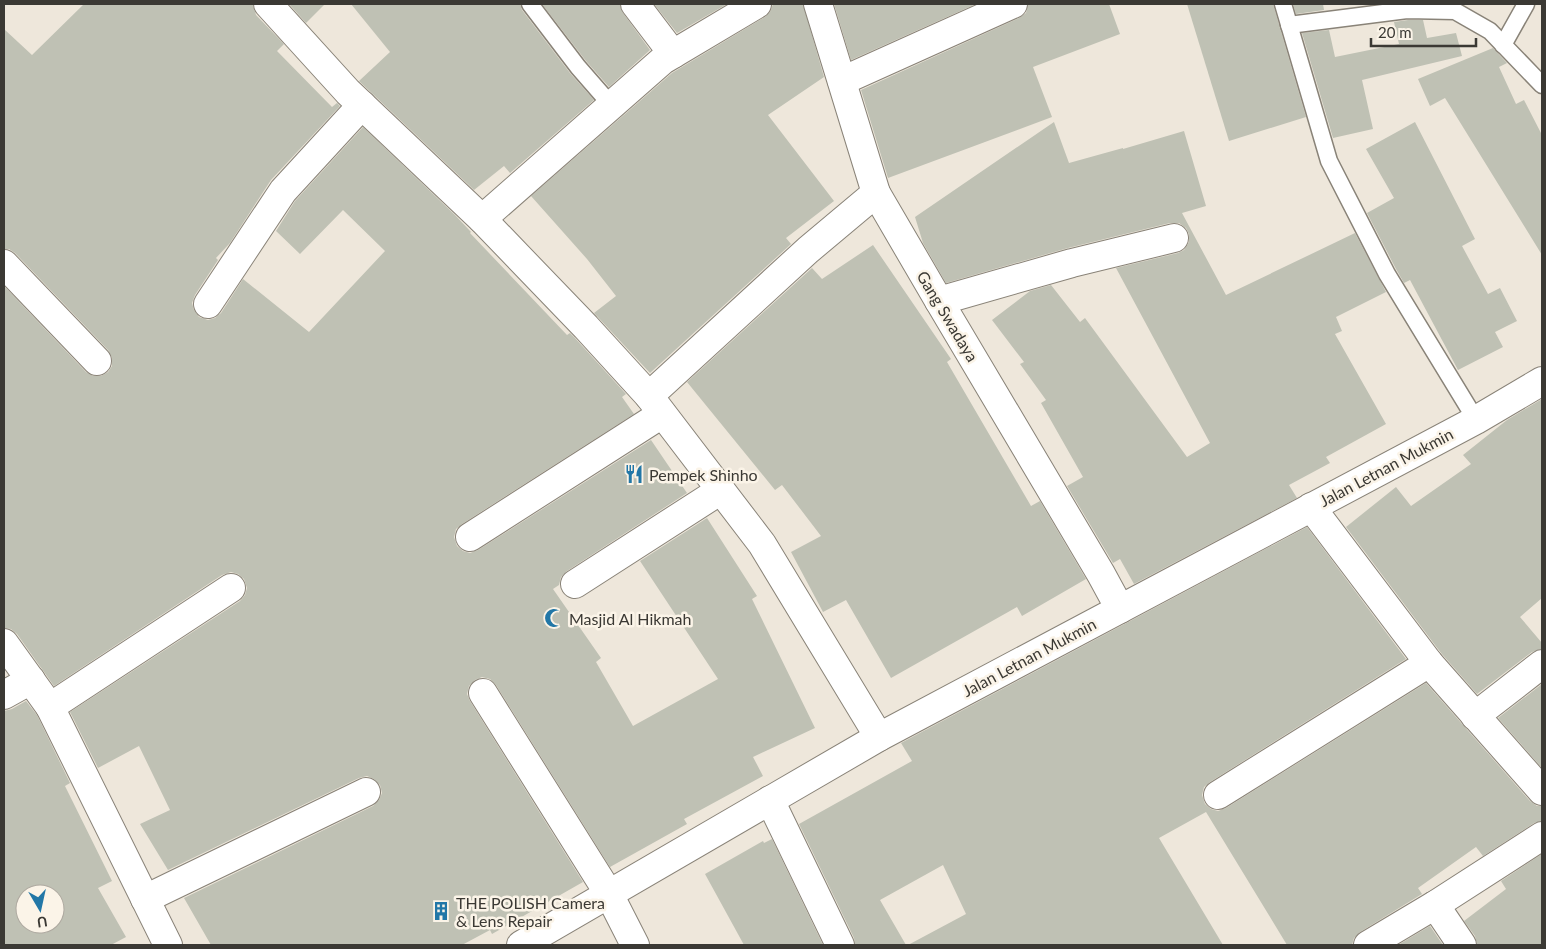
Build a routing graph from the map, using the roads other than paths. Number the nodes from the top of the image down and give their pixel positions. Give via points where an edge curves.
1 (268, 4) edge
2 (530, 4) edge
3 (635, 4) edge
4 (757, 4) edge
5 (818, 4) edge
6 (1012, 4) edge
7 (1283, 4) edge
8 (1526, 4) edge
9 (1289, 25) junction
10 (1503, 45) junction
11 (673, 54) junction
12 (842, 81) junction
13 (1542, 85) edge
14 (362, 105) junction
15 (612, 106) junction
16 (876, 193) junction
17 (482, 219) junction
18 (1174, 238) dead end
19 (4, 264) edge
20 (939, 302) junction
21 (208, 304) dead end
22 (98, 361) dead end
23 (1542, 381) edge
24 (656, 405) junction
25 (1476, 420) junction
26 (720, 490) junction
27 (1311, 507) junction
28 (470, 537) dead end
29 (575, 584) dead end
30 (231, 588) dead end
31 (1120, 609) junction
32 (4, 643) edge
33 (1429, 663) junction
34 (1542, 664) edge
35 (30, 680) junction
36 (483, 693) dead end
37 (4, 695) edge
38 (50, 707) junction
39 (1474, 716) junction
40 (879, 737) junction
41 (1542, 791) edge
42 (366, 792) dead end
43 (1218, 795) dead end
44 (770, 800) junction
45 (1542, 836) edge
46 (609, 894) junction
47 (145, 898) junction
48 (1435, 905) junction
49 (168, 945) edge
50 (521, 945) edge
51 (635, 945) edge
52 (840, 945) edge
53 (1368, 945) edge
54 (1462, 945) edge

1 - 14 street
2 - 15 lane
3 - 11 street
4 - 11 street
5 - 12 street, Gang Swadaya
6 - 12 street
7 - 9 lane
8 - 10 lane
9 - 10 lane via 1407,10 1455,12 1490,31
9 - 25 lane via 1329,161 1387,274
10 - 13 lane
11 - 15 street
12 - 16 street, Gang Swadaya
14 - 17 street
14 - 21 street via 283,191
15 - 17 street
16 - 20 street, Gang Swadaya
16 - 24 street via 808,250
17 - 24 street
18 - 20 street via 1072,263
19 - 22 street
20 - 31 street, Gang Swadaya
23 - 25 street, Jalan Letnan Mukmin
24 - 26 street
24 - 28 street
25 - 27 street, Jalan Letnan Mukmin
26 - 29 street
26 - 40 street via 762,544
27 - 31 street, Jalan Letnan Mukmin
27 - 33 street
30 - 38 street
31 - 40 street, Jalan Letnan Mukmin
32 - 35 street
33 - 39 street
33 - 43 street
34 - 39 street
35 - 37 street
35 - 38 street
36 - 46 street
38 - 47 street
39 - 41 street
40 - 44 street, Jalan Letnan Mukmin
42 - 47 street
44 - 46 street, Jalan Letnan Mukmin
44 - 52 street
45 - 48 street
46 - 50 street, Jalan Letnan Mukmin
46 - 51 street
47 - 49 street
48 - 53 street
48 - 54 street

